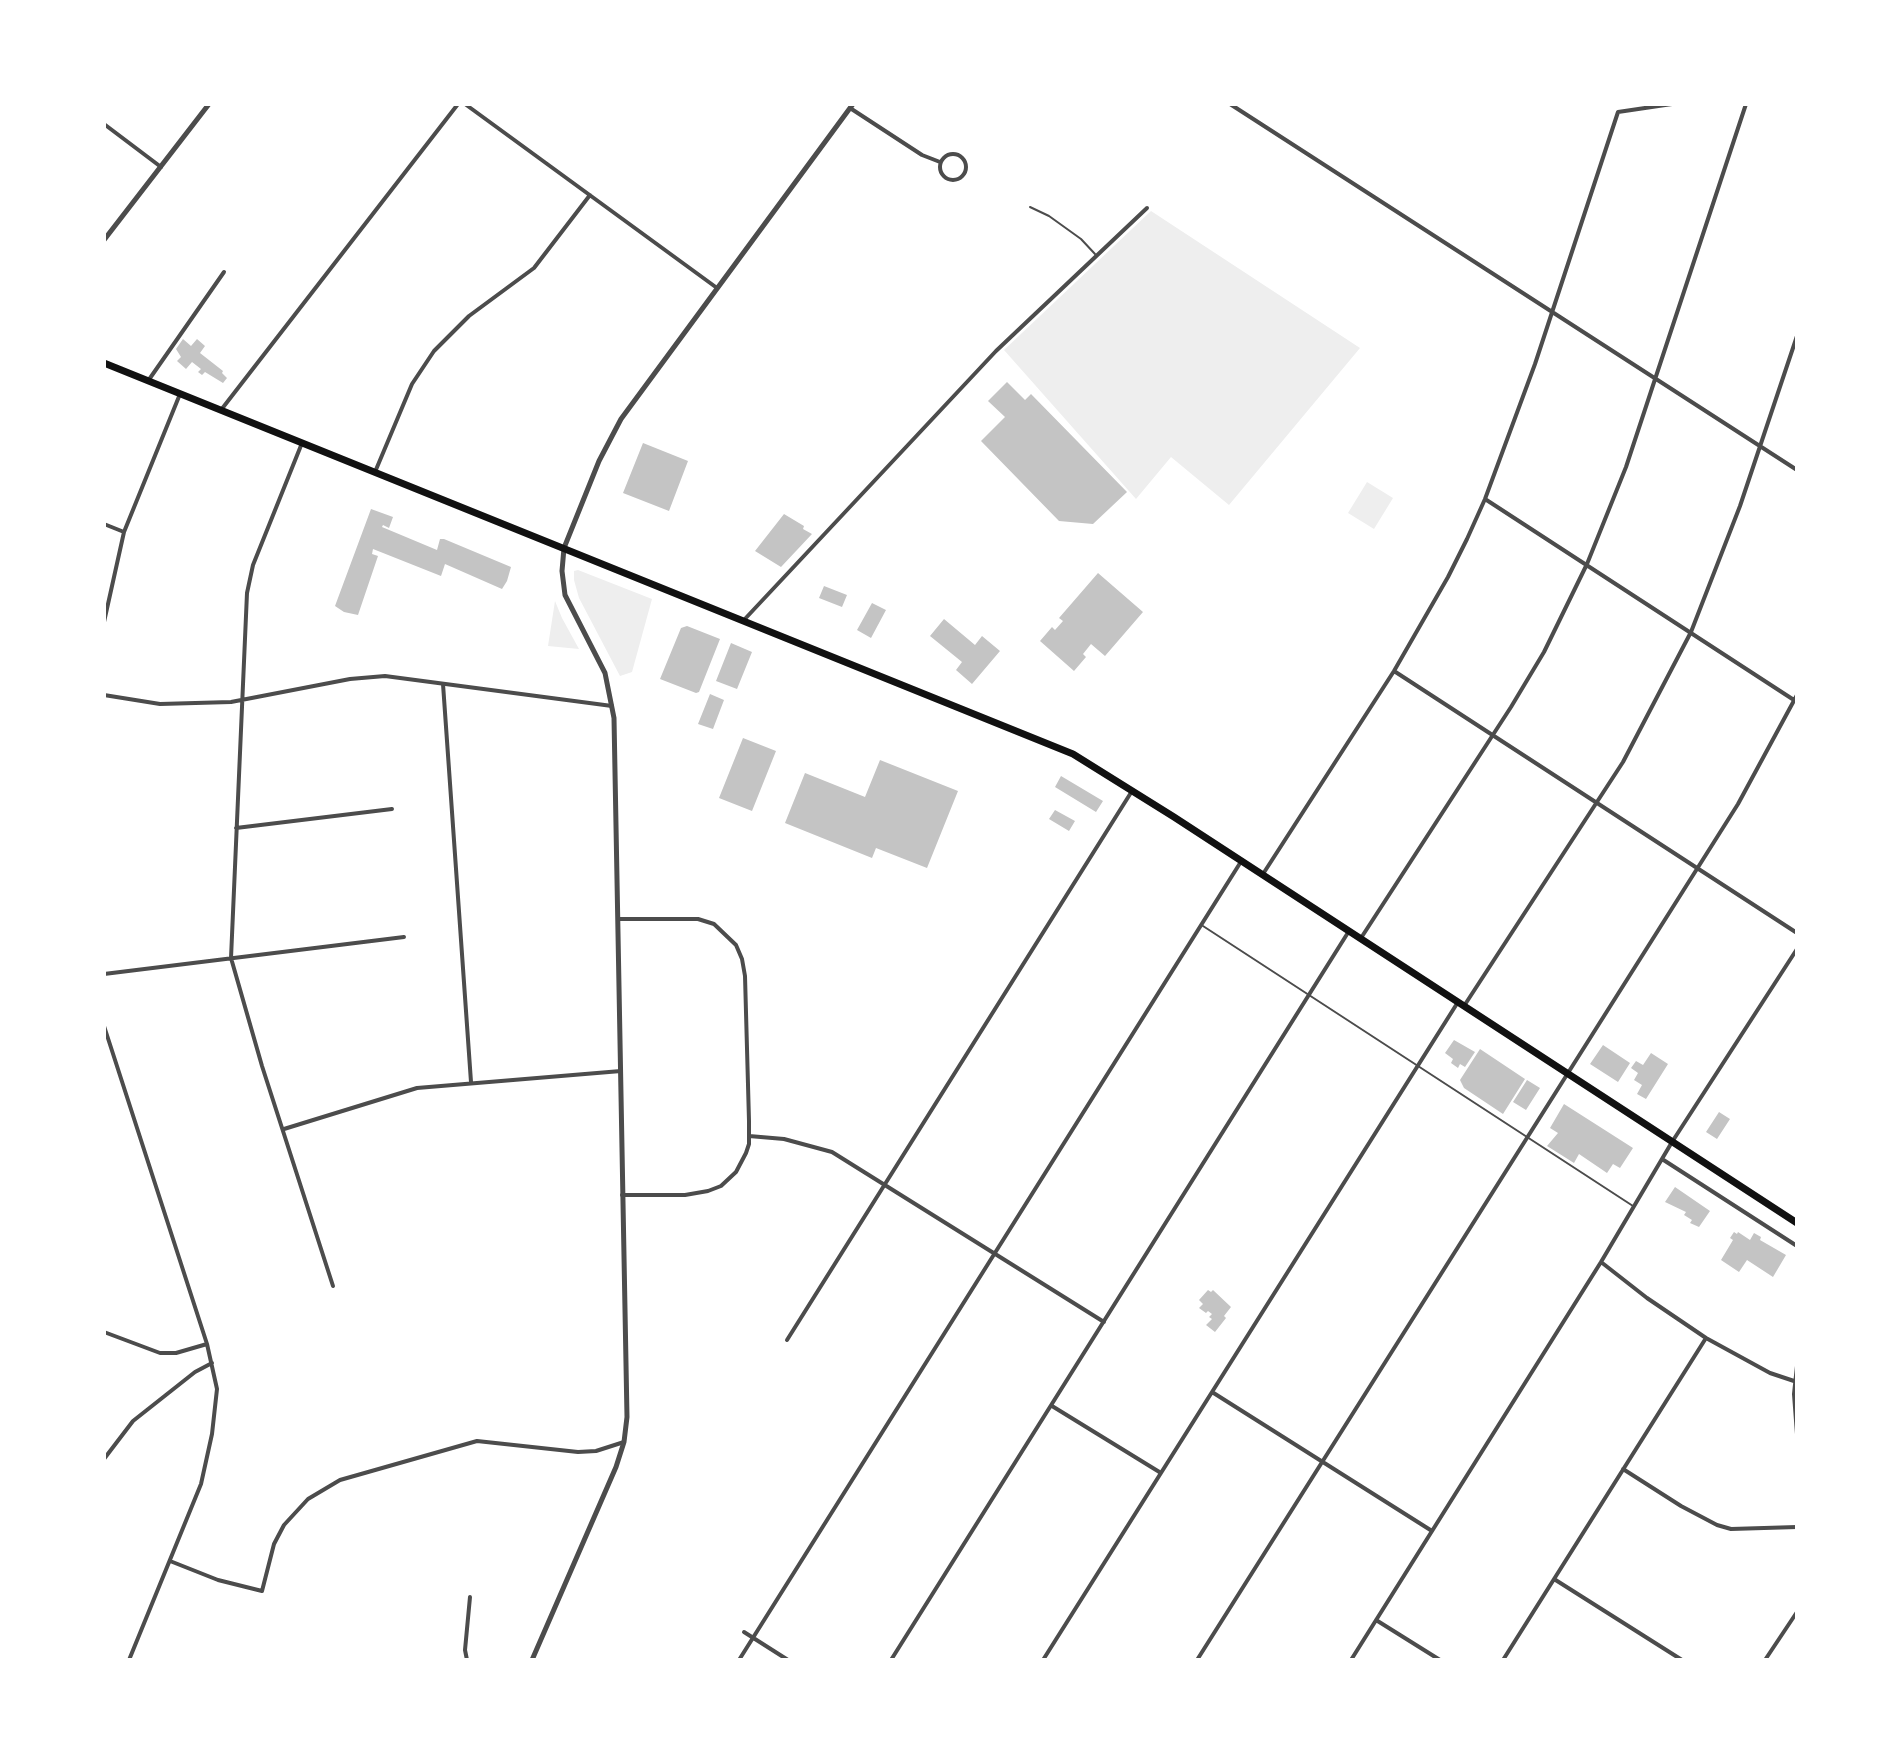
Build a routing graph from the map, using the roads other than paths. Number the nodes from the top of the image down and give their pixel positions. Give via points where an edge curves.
1 (209, 104) edge
2 (458, 104) edge
3 (465, 104) edge
4 (1230, 104) edge
5 (1672, 104) edge
6 (1746, 104) edge
7 (852, 106) edge
8 (104, 124) edge
9 (940, 162) junction
10 (161, 167) junction
11 (590, 195) junction
12 (1030, 207) dead end
13 (1147, 208) dead end
14 (104, 240) edge
15 (1096, 254) junction
16 (224, 272) dead end
17 (717, 288) junction
18 (1552, 312) junction
19 (1797, 336) edge
20 (104, 363) edge
21 (1656, 378) junction
22 (148, 381) junction
23 (180, 394) junction
24 (221, 410) junction
25 (302, 443) junction
26 (1760, 448) junction
27 (1797, 470) edge
28 (375, 472) junction
29 (1485, 499) junction
30 (104, 524) edge
31 (124, 532) junction
32 (564, 548) junction
33 (1587, 564) junction
34 (743, 621) junction
35 (104, 622) edge
36 (1691, 632) junction
37 (1394, 671) junction
38 (443, 684) junction
39 (104, 695) edge
40 (1796, 699) edge
41 (241, 700) junction
42 (613, 706) junction
43 (1493, 735) junction
44 (1132, 791) junction
45 (1596, 802) junction
46 (392, 809) dead end
47 (236, 828) junction
48 (1242, 860) junction
49 (1698, 869) junction
50 (1263, 874) junction
51 (619, 919) junction
52 (1201, 924) junction
53 (1349, 931) junction
54 (1797, 933) edge
55 (404, 937) dead end
56 (1361, 938) junction
57 (1797, 949) edge
58 (231, 958) junction
59 (104, 974) edge
60 (1308, 995) junction
61 (1461, 1004) junction
62 (104, 1026) edge
63 (1418, 1067) junction
64 (621, 1071) junction
65 (1566, 1073) junction
66 (471, 1082) junction
67 (284, 1129) junction
68 (749, 1136) junction
69 (1526, 1137) junction
70 (1672, 1142) junction
71 (1662, 1159) junction
72 (885, 1186) junction
73 (622, 1195) junction
74 (1634, 1207) junction
75 (1797, 1223) edge
76 (1797, 1246) edge
77 (994, 1254) junction
78 (1601, 1262) junction
79 (333, 1286) dead end
80 (1104, 1322) junction
81 (104, 1332) edge
82 (1706, 1338) junction
83 (787, 1340) dead end
84 (207, 1344) junction
85 (212, 1363) junction
86 (1797, 1366) edge
87 (1794, 1381) junction
88 (1212, 1392) junction
89 (1052, 1406) junction
90 (1796, 1423) edge
91 (1797, 1434) edge
92 (624, 1442) junction
93 (104, 1459) edge
94 (1322, 1461) junction
95 (1623, 1469) junction
96 (1161, 1473) junction
97 (1797, 1527) edge
98 (1432, 1531) junction
99 (170, 1561) junction
100 (1554, 1579) junction
101 (470, 1597) dead end
102 (1797, 1612) edge
103 (1376, 1620) junction
104 (744, 1632) dead end
105 (753, 1638) junction
106 (129, 1660) edge
107 (467, 1660) edge
108 (532, 1660) edge
109 (739, 1660) edge
110 (788, 1660) edge
111 (891, 1660) edge
112 (1043, 1660) edge
113 (1197, 1660) edge
114 (1351, 1660) edge
115 (1440, 1660) edge
116 (1503, 1660) edge
117 (1682, 1660) edge
118 (1765, 1660) edge

1 - 10 street
2 - 24 street
3 - 11 street
4 - 18 street
5 - 18 street via 1618,112
6 - 21 street
7 - 9 street
7 - 17 street
8 - 10 street
9 - 9 street via 941,175 950,180 965,171 964,160 956,154
10 - 14 street
11 - 17 street
11 - 28 street via 534,268 469,316 434,351 412,384
12 - 15 lane
13 - 15 street
15 - 34 street via 985,362
16 - 22 street
17 - 32 street via 609,439
18 - 21 street
18 - 29 street
19 - 26 street
20 - 22 main road
21 - 26 street
21 - 33 street
22 - 23 main road
23 - 24 main road
23 - 31 street
24 - 25 main road
25 - 28 main road
25 - 41 street via 251,573
26 - 27 street
26 - 36 street
28 - 32 main road
29 - 33 street
29 - 37 street
30 - 31 street
31 - 35 street
32 - 34 main road
32 - 42 street via 565,595 605,673
33 - 36 street
33 - 43 street via 1544,652
34 - 44 main road via 1067,752
36 - 40 street
36 - 45 street via 1623,762
37 - 43 street
37 - 50 street
38 - 41 street via 365,677
38 - 42 street
38 - 66 street
39 - 41 street via 160,704
40 - 49 street
41 - 47 street
42 - 51 street
43 - 45 street
43 - 56 street
44 - 48 main road
44 - 72 street
45 - 49 street
45 - 61 street
46 - 47 street
47 - 58 street
48 - 50 main road
48 - 52 street
49 - 54 street
49 - 65 street
50 - 53 main road
51 - 64 street
51 - 68 street via 698,919 714,924 736,945 745,976
52 - 60 lane
52 - 77 street
53 - 56 main road
53 - 60 street
55 - 58 street
56 - 61 main road
57 - 70 street
58 - 59 street
58 - 67 street
60 - 63 lane
60 - 80 street
61 - 63 street
61 - 65 main road
62 - 84 street
63 - 69 lane
63 - 88 street
64 - 66 street
64 - 73 street
65 - 69 street
65 - 70 main road
66 - 67 street via 399,1092
67 - 79 street
68 - 72 street via 832,1152
68 - 73 street via 741,1165 721,1186 685,1195
69 - 74 lane
69 - 94 street
70 - 71 street
70 - 75 main road
71 - 74 street
71 - 76 street
72 - 77 street
72 - 83 street
73 - 92 street
74 - 78 street
77 - 80 street
77 - 105 street
78 - 82 street
78 - 98 street
80 - 89 street
81 - 84 street via 160,1353
82 - 87 street
82 - 95 street
84 - 85 street
85 - 93 street via 133,1421
85 - 99 street via 217,1389 206,1461
86 - 87 street
87 - 90 street
88 - 94 street
88 - 96 street
89 - 96 street
89 - 111 street
90 - 91 street
92 - 99 street via 578,1452 477,1441 324,1487 284,1525 262,1591
92 - 108 street
94 - 98 street
94 - 113 street
95 - 97 street via 1717,1525
95 - 100 street
96 - 112 street
98 - 103 street
99 - 106 street
100 - 116 street
100 - 117 street
101 - 107 street
102 - 118 street
103 - 114 street
103 - 115 street
104 - 105 street
105 - 109 street
105 - 110 street

